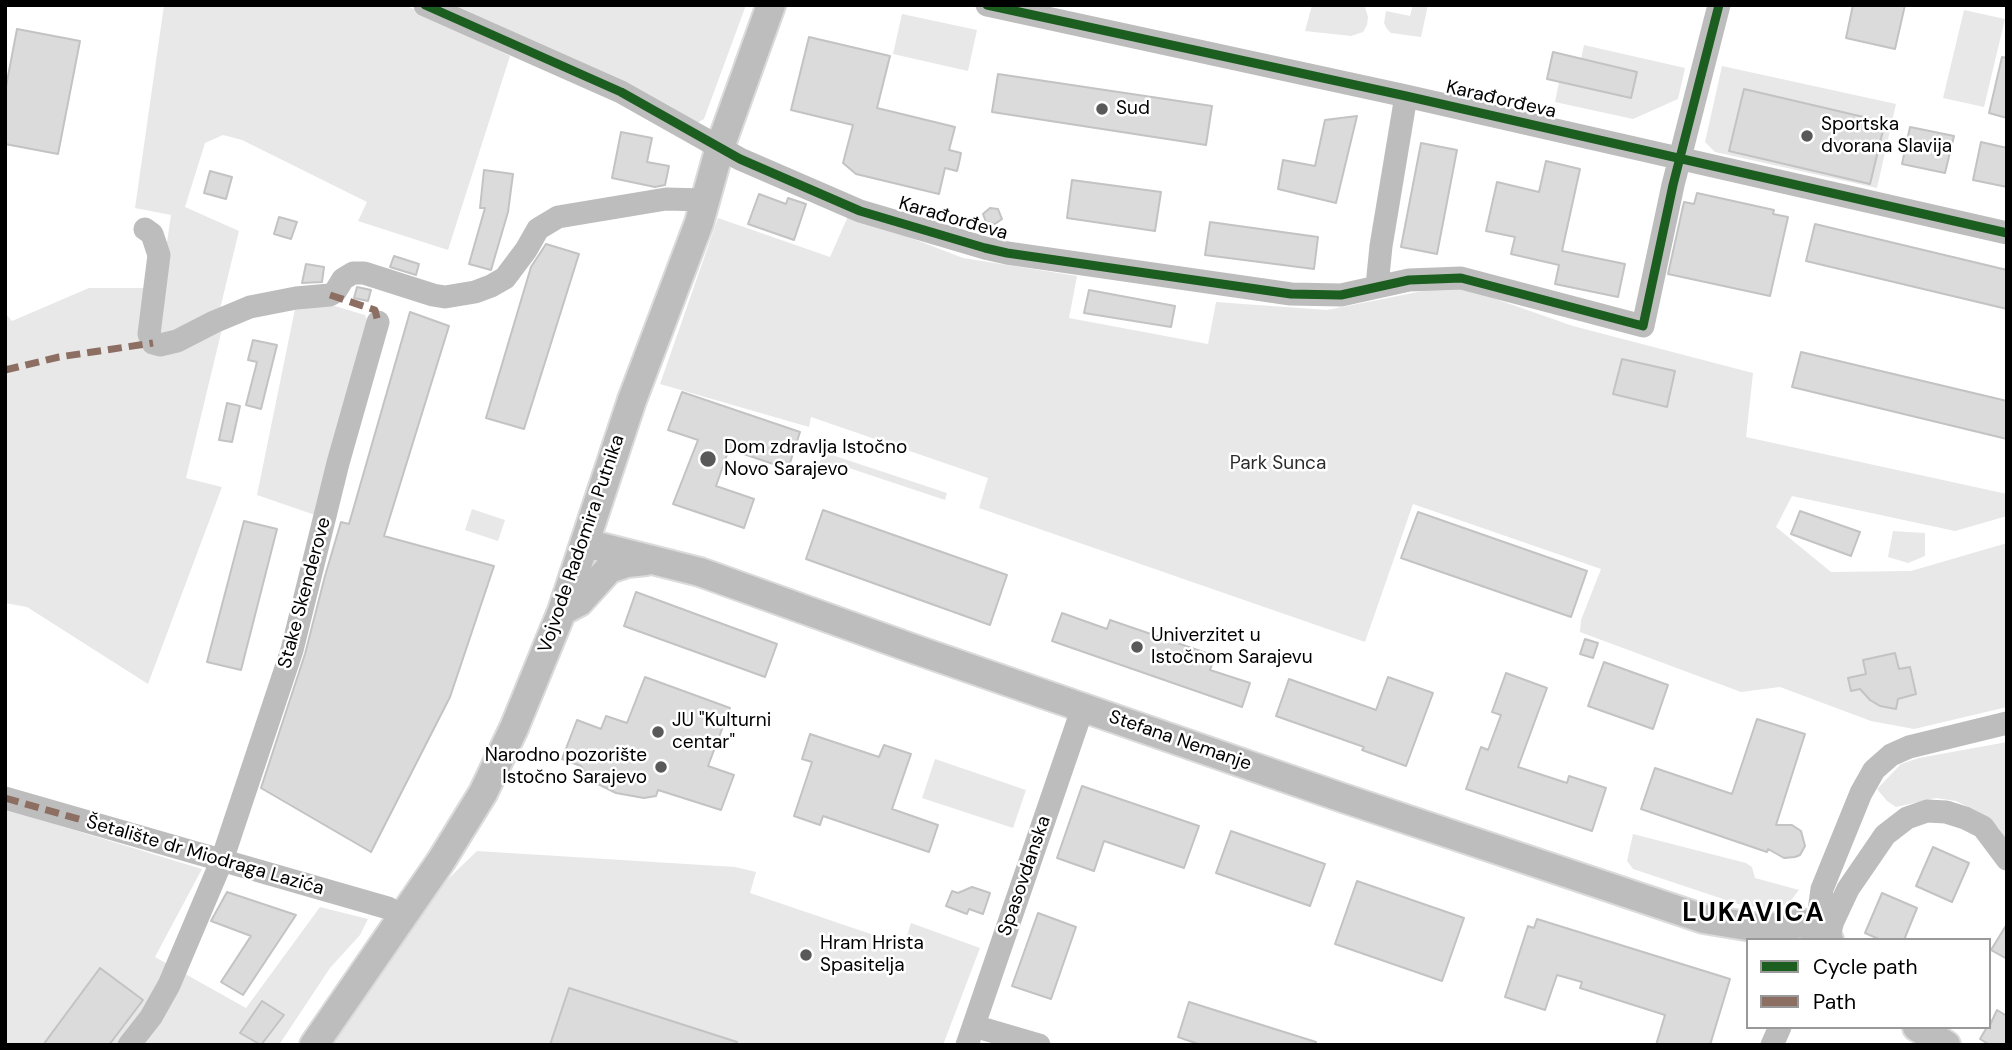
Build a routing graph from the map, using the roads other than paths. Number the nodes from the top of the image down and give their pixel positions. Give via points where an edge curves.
1 (425, 5) edge
2 (771, 5) edge
3 (987, 5) edge
4 (1719, 5) edge
5 (1406, 96) junction
6 (720, 147) junction
7 (1680, 158) junction
8 (705, 200) junction
9 (145, 229) dead end
10 (2007, 233) edge
11 (1377, 286) junction
12 (377, 322) dead end
13 (589, 530) junction
14 (656, 559) junction
15 (562, 611) junction
16 (1083, 707) junction
17 (2007, 723) edge
18 (5, 798) edge
19 (2007, 859) edge
20 (222, 860) junction
21 (1822, 889) junction
22 (403, 917) junction
23 (1704, 919) junction
24 (1780, 930) edge
25 (1826, 937) edge
26 (1746, 944) edge
27 (1920, 1029) edge
28 (970, 1035) edge
29 (130, 1045) edge
30 (314, 1045) edge
31 (1039, 1045) edge
32 (1946, 1045) edge

1 - 6 street, Karađorđeva via 621,92
2 - 6 main road, Vojvode Radomira Putnika
3 - 5 street, Karađorđeva
4 - 7 street
5 - 7 street, Karađorđeva
5 - 11 street
6 - 8 main road, Vojvode Radomira Putnika
6 - 11 street, Karađorđeva via 860,211 1006,253 1291,294 1341,295
7 - 10 street, Karađorđeva
7 - 11 street, Karađorđeva via 1643,326 1461,278
8 - 9 street via 666,198 558,217 538,229 505,278 475,292 433,295 353,273 330,295 250,307 160,345 153,343 149,334 159,255 152,234
8 - 13 main road, Vojvode Radomira Putnika
12 - 20 street, Stake Skenderove via 292,650
13 - 14 main road, Stefana Nemanje
13 - 15 main road, Vojvode Radomira Putnika
14 - 15 main road via 609,569 579,602
14 - 16 main road, Stefana Nemanje
15 - 22 main road, Vojvode Radomira Putnika via 482,793
16 - 23 main road, Stefana Nemanje
16 - 28 street, Spasovdanska
17 - 21 street via 1891,755 1874,770
18 - 20 street, Šetalište dr Miodraga Lazića
19 - 25 street via 1983,827 1965,818 1927,811 1907,818 1885,835 1847,888
20 - 22 street, Šetalište dr Miodraga Lazića via 388,908
20 - 29 street, Stake Skenderove via 169,985
21 - 24 street via 1803,915
21 - 25 street via 1819,911
22 - 30 main road, Vojvode Radomira Putnika
23 - 24 main road, Stefana Nemanje
23 - 26 main road, Stefana Nemanje
24 - 25 main road, Stefana Nemanje via 1808,924
27 - 32 main road
28 - 31 street

